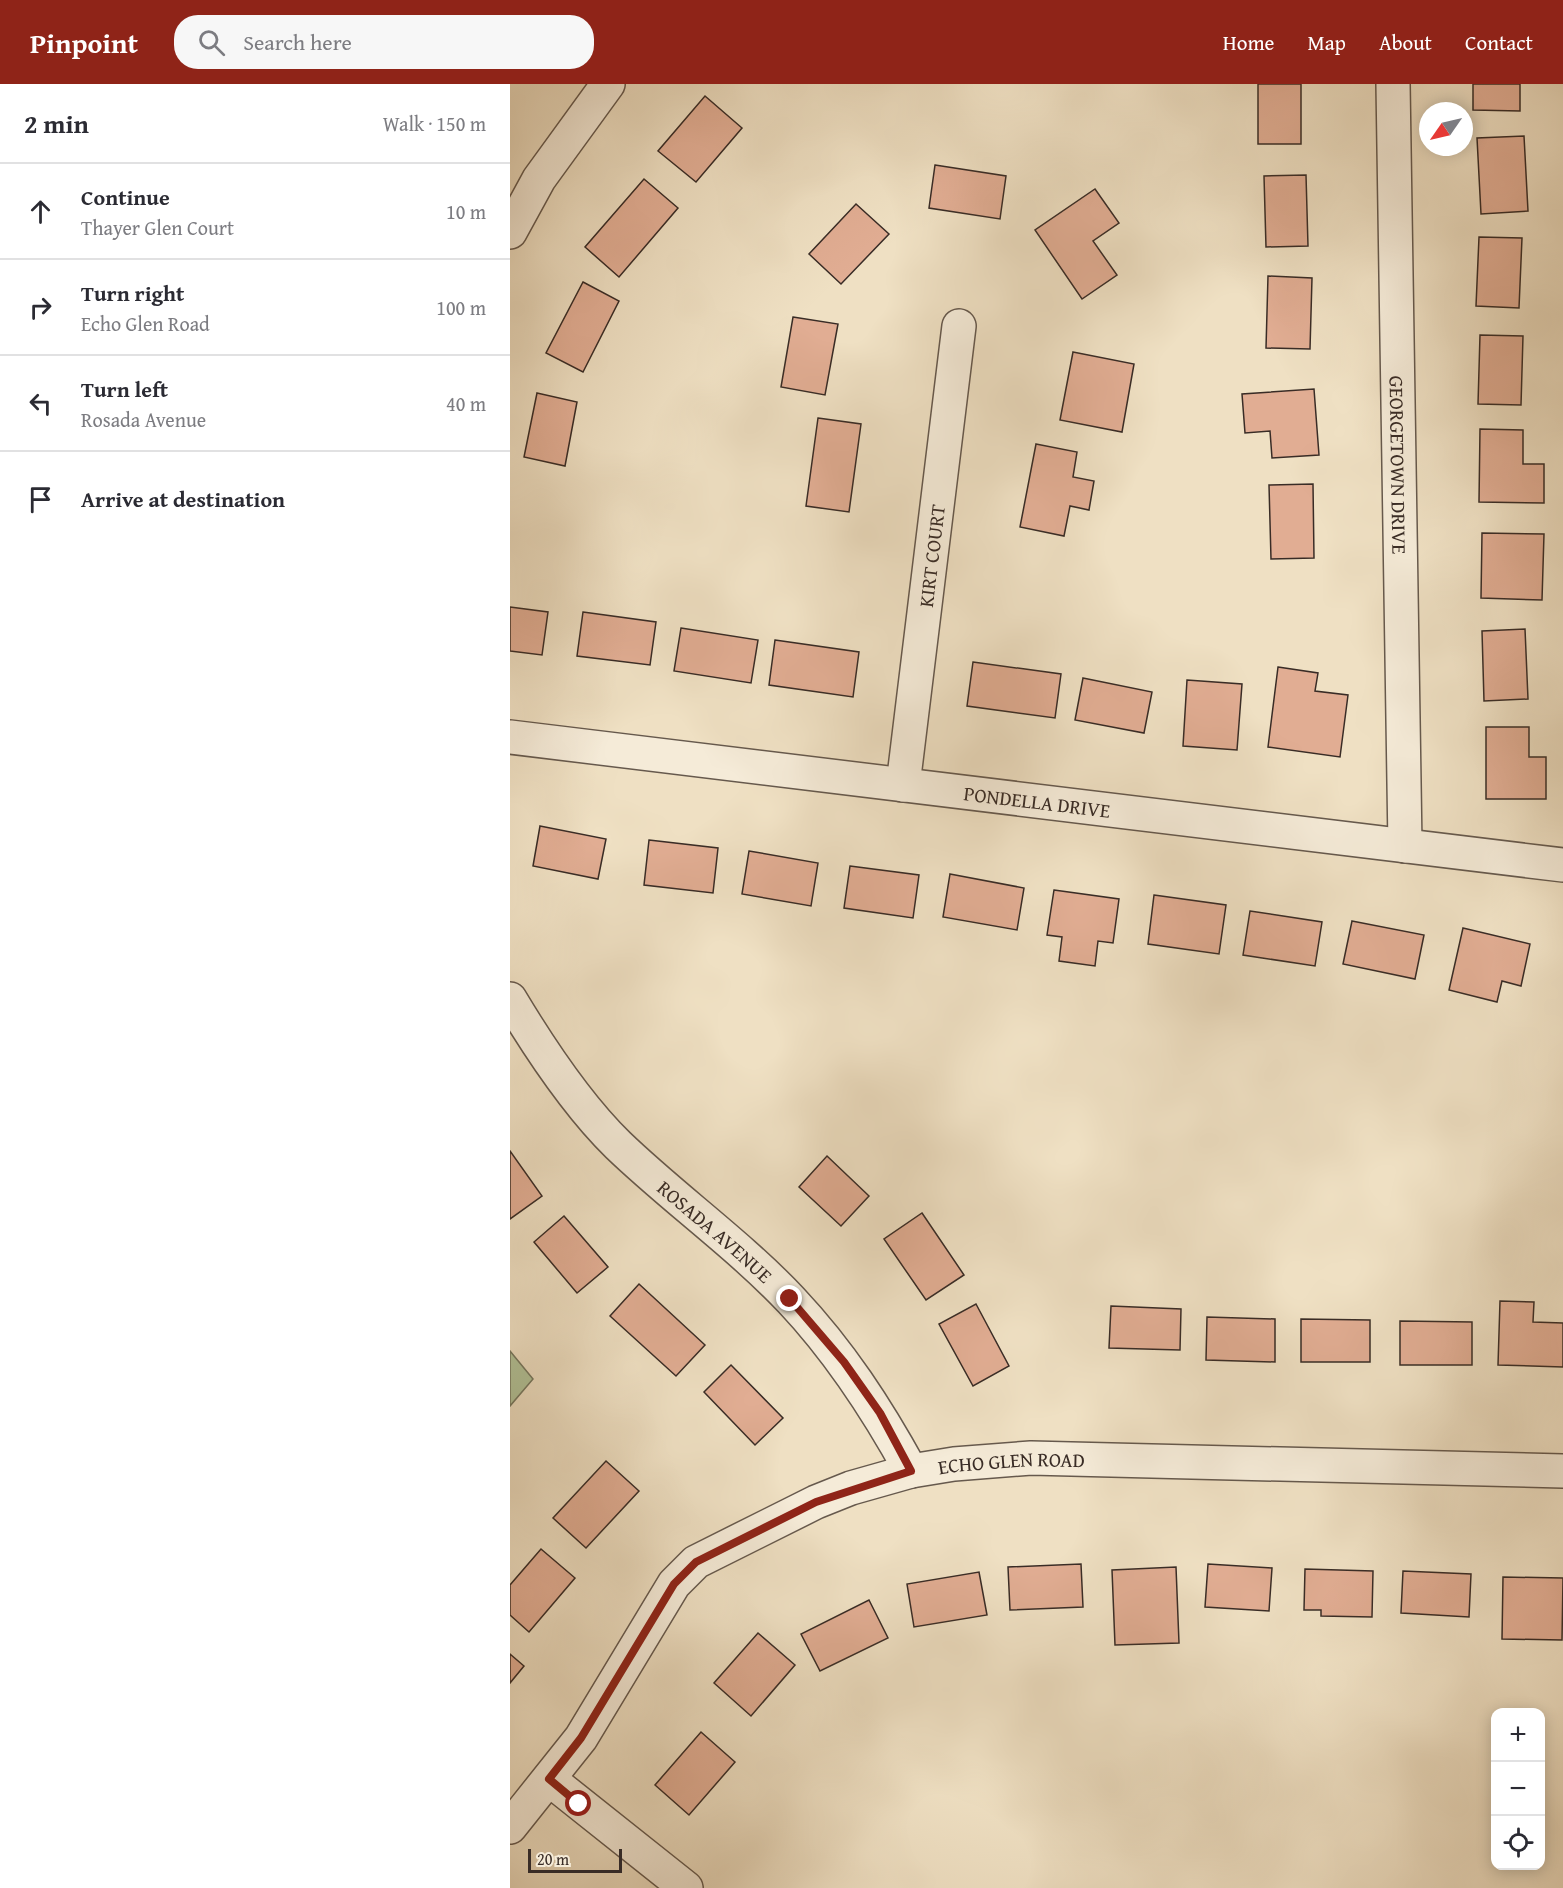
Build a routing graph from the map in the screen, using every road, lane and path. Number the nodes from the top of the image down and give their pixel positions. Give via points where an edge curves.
1 (608, 84) edge
2 (1393, 84) edge
3 (510, 232) edge
4 (959, 326) dead end
5 (510, 737) edge
6 (903, 785) junction
7 (1406, 846) junction
8 (1563, 865) edge
9 (510, 999) edge
10 (911, 1471) junction
11 (1563, 1471) edge
12 (549, 1779) junction
13 (510, 1827) edge
14 (686, 1888) edge

1 - 3 street via 539,179
2 - 7 street, GEORGETOWN DRIVE
4 - 6 street, KIRT COURT
5 - 6 street, PONDELLA DRIVE
6 - 7 street, PONDELLA DRIVE
7 - 8 street, PONDELLA DRIVE
9 - 10 street, ROSADA AVENUE via 544,1056 616,1143 790,1299 844,1362 880,1413
10 - 11 street, ECHO GLEN ROAD via 1031,1458
10 - 12 street, ECHO GLEN ROAD via 816,1502 696,1562 674,1584 581,1738
12 - 13 street, ECHO GLEN ROAD
12 - 14 street

